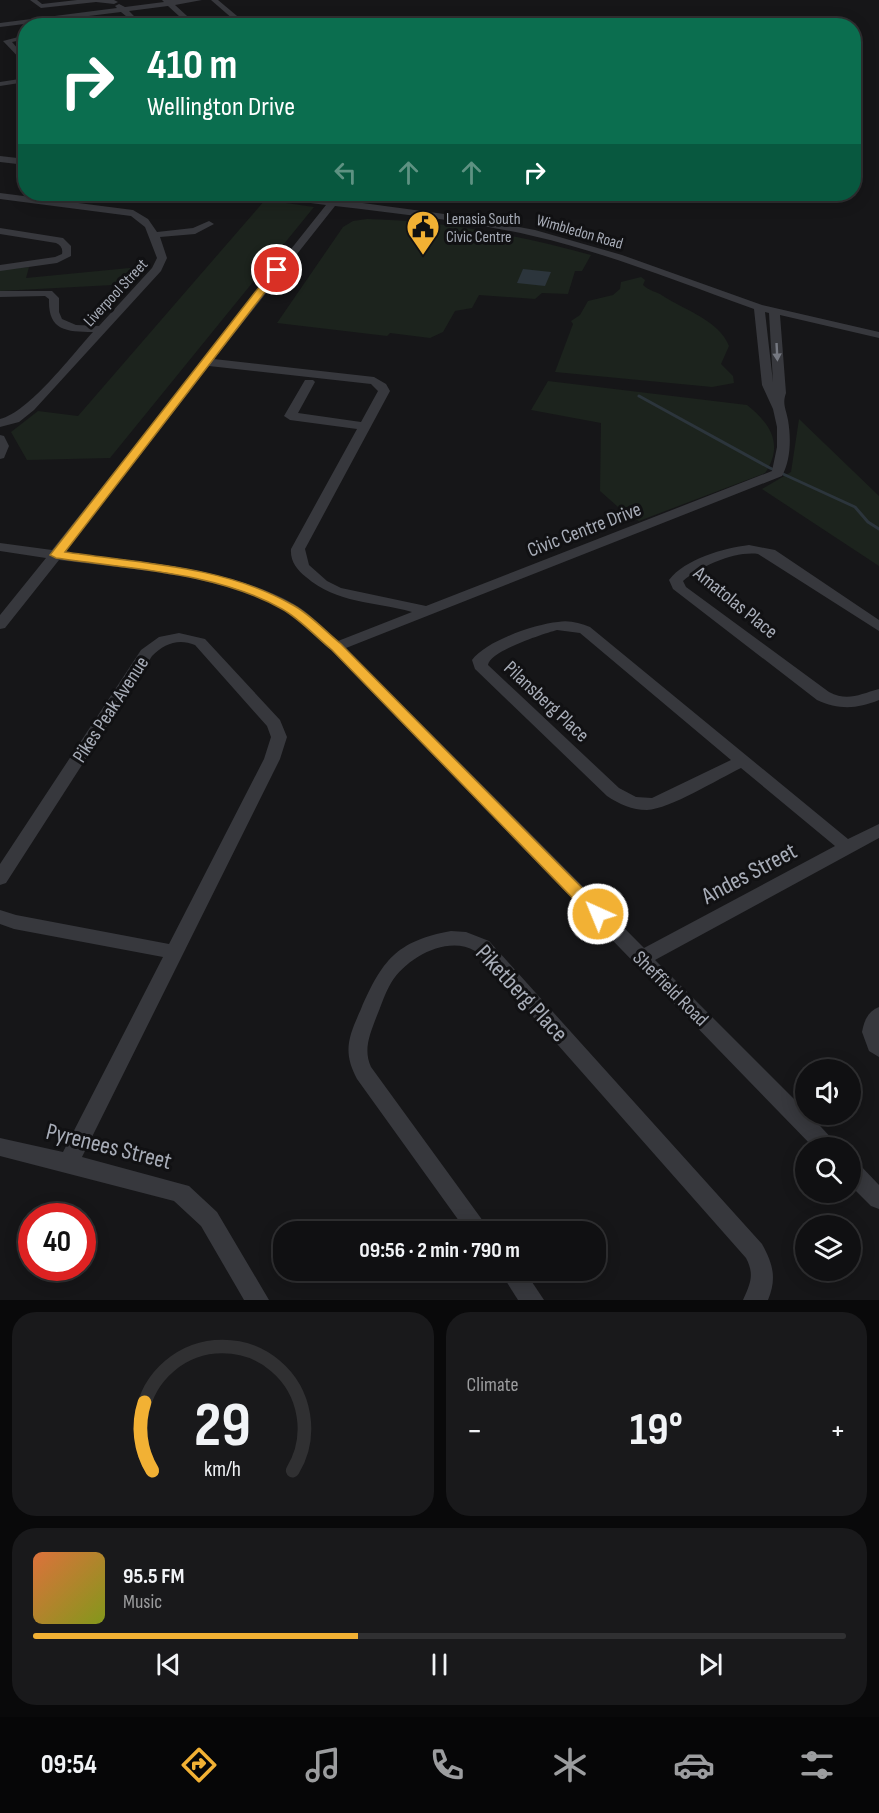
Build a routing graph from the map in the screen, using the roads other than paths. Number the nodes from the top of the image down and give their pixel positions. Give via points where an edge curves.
1 (33, 0) edge
2 (199, 0) edge
3 (214, 0) edge
4 (113, 1) edge
5 (167, 2) edge
6 (125, 10) junction
7 (58, 18) edge
8 (133, 18) edge
9 (186, 18) edge
10 (236, 18) edge
11 (18, 23) edge
12 (0, 25) edge
13 (18, 39) edge
14 (0, 48) edge
15 (18, 49) edge
16 (18, 50) edge
17 (18, 81) edge
18 (0, 84) edge
19 (0, 159) edge
20 (18, 161) edge
21 (0, 196) edge
22 (18, 198) edge
23 (39, 201) edge
24 (324, 201) edge
25 (333, 202) junction
26 (376, 208) junction
27 (316, 223) junction
28 (209, 224) dead end
29 (0, 231) edge
30 (154, 235) junction
31 (0, 268) edge
32 (0, 294) edge
33 (759, 307) junction
34 (774, 312) junction
35 (101, 329) junction
36 (879, 336) edge
37 (205, 366) junction
38 (304, 379) junction
39 (777, 403) junction
40 (0, 423) edge
41 (364, 426) junction
42 (0, 439) edge
43 (0, 456) edge
44 (0, 547) edge
45 (56, 555) junction
46 (426, 611) junction
47 (0, 625) edge
48 (879, 627) edge
49 (336, 647) junction
50 (879, 694) edge
51 (744, 760) junction
52 (879, 830) edge
53 (848, 847) junction
54 (0, 878) edge
55 (0, 917) edge
56 (175, 952) junction
57 (642, 958) junction
58 (879, 1015) edge
59 (879, 1049) edge
60 (817, 1137) edge
61 (0, 1147) edge
62 (68, 1163) junction
63 (861, 1181) edge
64 (879, 1199) edge
65 (472, 1221) edge
66 (518, 1281) edge
67 (257, 1300) edge
68 (532, 1300) edge
69 (754, 1300) edge

1 - 4 street via 41,6
2 - 5 street
3 - 10 street
4 - 6 street
5 - 6 street
5 - 9 street
6 - 7 street
6 - 8 street
11 - 12 street
13 - 15 street via 7,41
14 - 16 street
17 - 18 street
19 - 20 street
21 - 22 street, Liverpool Street
23 - 30 street, Liverpool Street via 133,213 144,220
24 - 25 street, Wimbledon Road
25 - 26 street, Wimbledon Road
25 - 27 street
26 - 27 street via 345,212
26 - 33 street, Wimbledon Road via 473,221 550,237
27 - 37 street
28 - 30 street via 195,231
29 - 31 street via 59,240 67,250 66,256 57,260
30 - 35 street, Liverpool Street via 162,258 160,265
32 - 35 street via 48,293 54,298 58,321 78,328
33 - 34 street, Wimbledon Road
33 - 39 street, Civic Centre Drive via 762,354 769,391
34 - 36 street, Wimbledon Road
34 -> 39 street, Civic Centre Drive via 780,393
35 - 40 street, Liverpool Street via 26,410
37 - 38 street
37 - 45 street
38 - 41 street via 290,416
38 - 41 street via 381,394
39 - 46 street, Civic Centre Drive via 784,454 777,473
41 - 46 street via 298,549 298,558 330,591
42 - 43 street
44 - 45 street, Sheffield Road
45 - 47 street
45 - 49 street, Sheffield Road via 191,574 250,589 289,607
46 - 49 street, Civic Centre Drive
48 - 50 street, Amatolas Place via 759,549 736,551 684,572 676,580 680,589 823,696 853,704
49 - 57 street, Sheffield Road
51 - 51 street, Pilansberg Place via 578,627 548,628 488,652 480,660 487,674 627,801 656,803
51 - 53 street, Pilansberg Place
52 - 53 street, Andes Street
53 - 57 street, Andes Street
54 - 56 street, Pikes Peak Avenue via 146,652 163,640 192,639 207,648 274,724 279,737 272,759
55 - 56 street
56 - 62 street, Pikes Peak Avenue
57 - 60 street, Sheffield Road
58 - 59 street via 872,1036
61 - 62 street, Pyrenees Street
62 - 67 street, Pyrenees Street via 181,1193 209,1219
63 - 64 street
65 - 69 street, Piketberg Place via 357,1058 360,1034 386,975 399,961 439,940 460,938 482,946 754,1251 764,1270 761,1290
66 - 68 street

